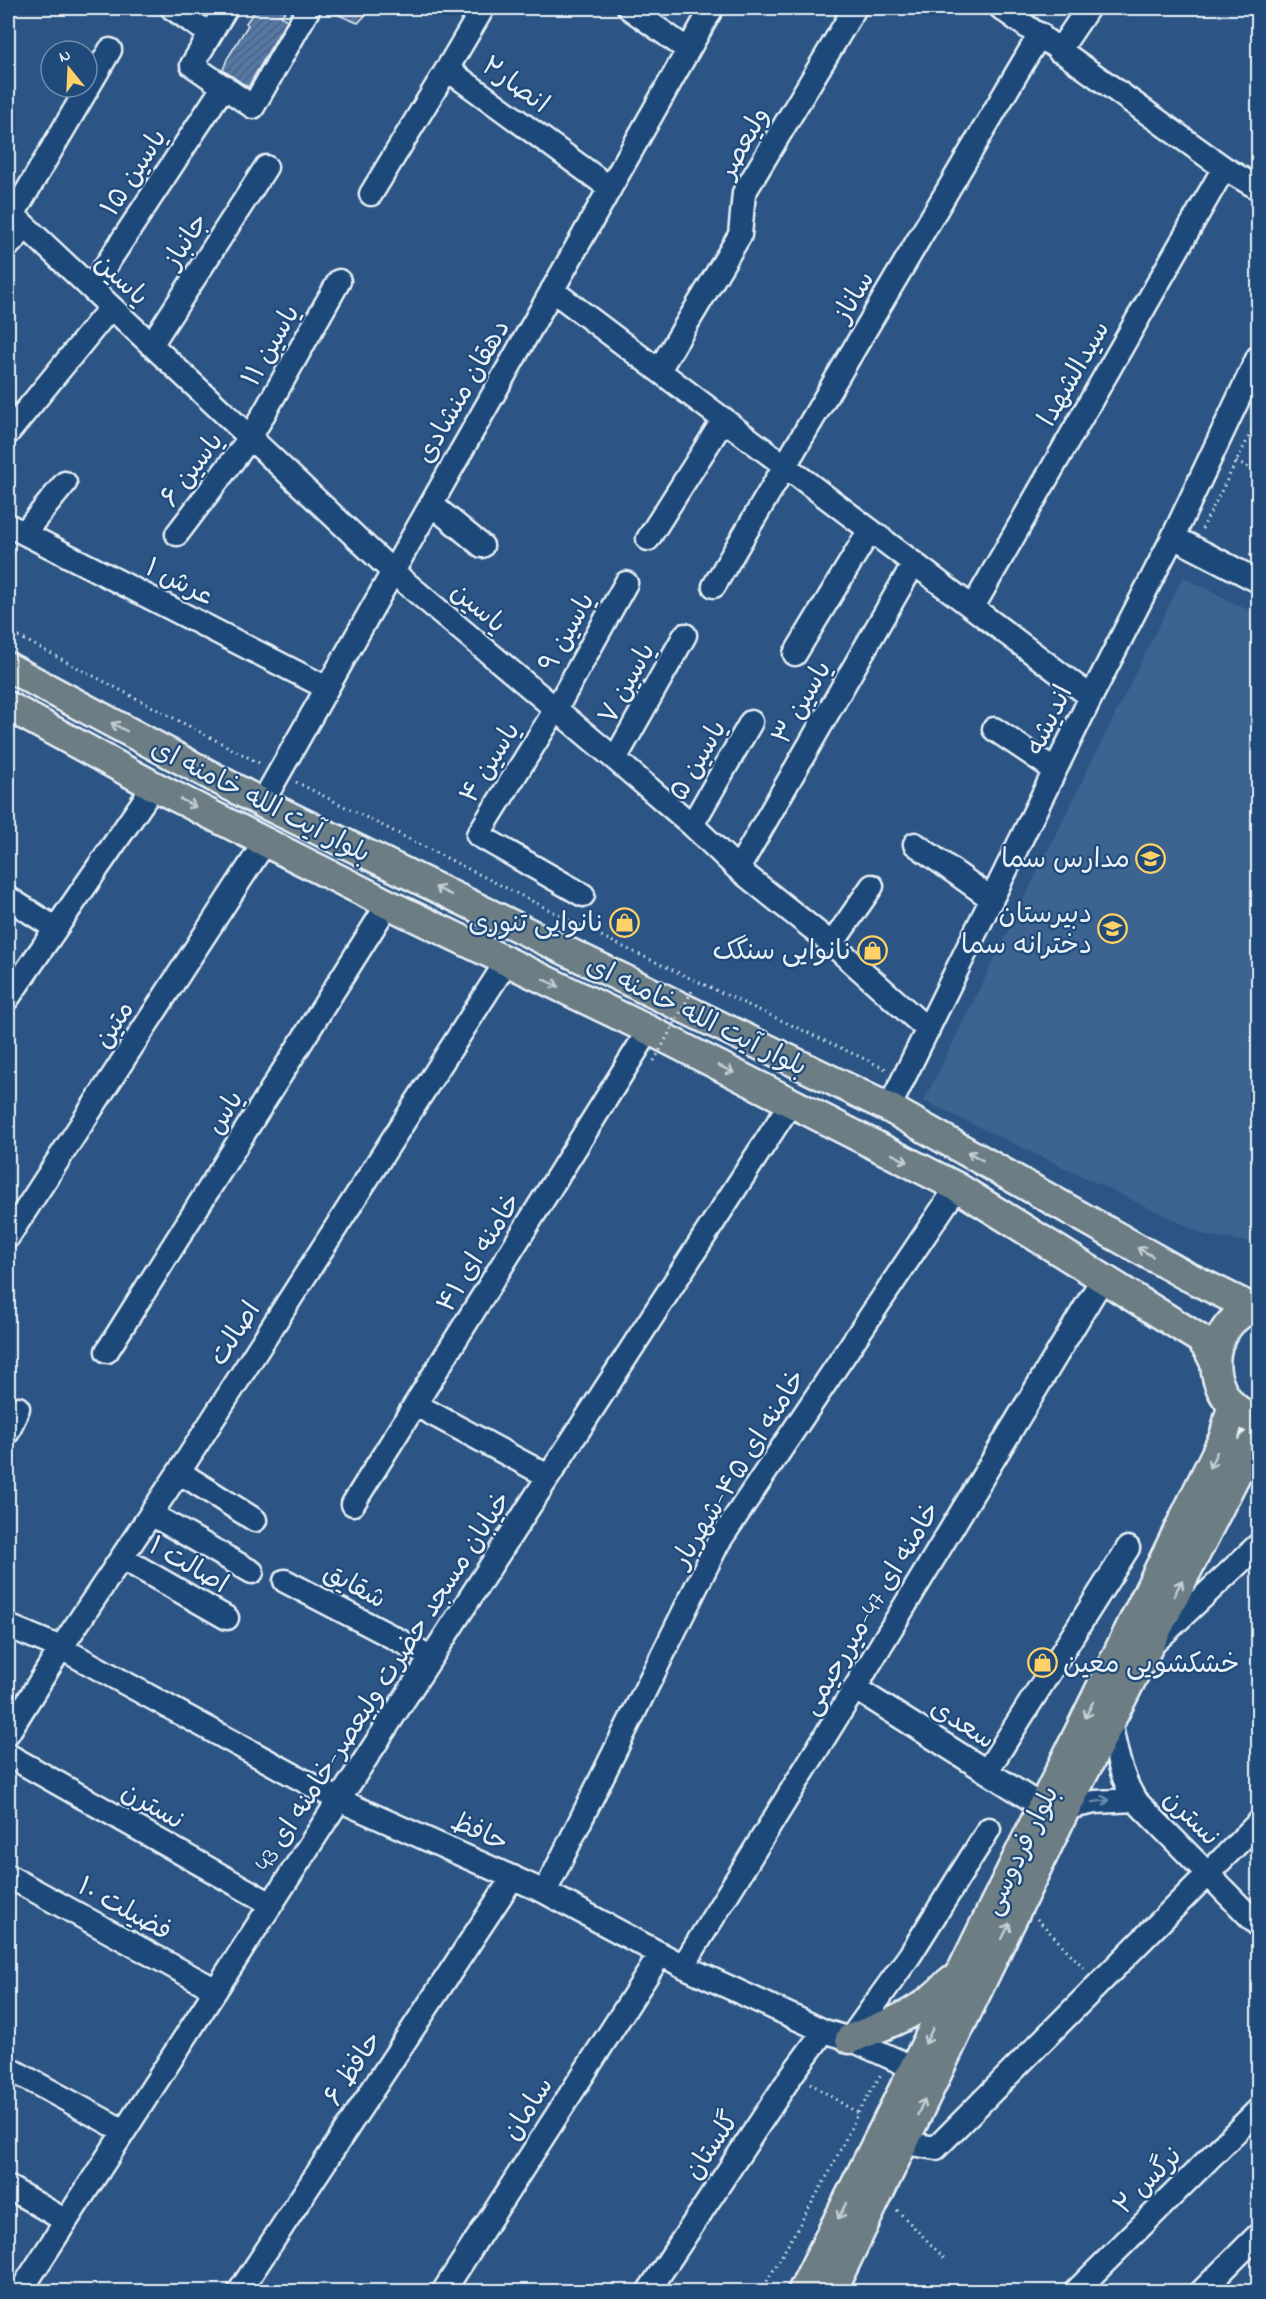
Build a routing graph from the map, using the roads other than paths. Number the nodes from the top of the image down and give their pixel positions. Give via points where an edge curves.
1 (172, 8) edge
2 (226, 8) edge
3 (309, 8) edge
4 (483, 8) edge
5 (629, 8) edge
6 (712, 8) edge
7 (855, 8) edge
8 (1001, 8) edge
9 (1088, 8) edge
10 (210, 34) junction
11 (1040, 34) junction
12 (110, 50) dead end
13 (688, 50) junction
14 (1059, 51) junction
15 (447, 69) junction
16 (224, 86) junction
17 (266, 167) dead end
18 (1224, 168) junction
19 (610, 188) junction
20 (1258, 188) edge
21 (371, 194) dead end
22 (15, 218) edge
23 (8, 246) edge
24 (339, 281) dead end
25 (91, 288) junction
26 (552, 290) junction
27 (111, 307) junction
28 (151, 345) junction
29 (1258, 357) edge
30 (659, 370) junction
31 (724, 419) junction
32 (8, 433) edge
33 (250, 438) junction
34 (785, 466) junction
35 (65, 483) dead end
36 (431, 504) junction
37 (16, 529) edge
38 (870, 530) junction
39 (177, 534) dead end
40 (1173, 537) junction
41 (648, 539) dead end
42 (482, 546) dead end
43 (914, 563) junction
44 (393, 572) junction
45 (1258, 581) edge
46 (626, 583) dead end
47 (714, 586) dead end
48 (973, 607) junction
49 (686, 635) dead end
50 (795, 654) dead end
51 (8, 668) edge
52 (327, 688) junction
53 (1091, 697) junction
54 (8, 706) edge
55 (556, 709) junction
56 (751, 722) dead end
57 (994, 729) dead end
58 (615, 759) junction
59 (1056, 770) junction
60 (154, 786) junction
61 (262, 803) junction
62 (692, 825) junction
63 (265, 842) junction
64 (915, 844) dead end
65 (738, 870) junction
66 (872, 886) dead end
67 (583, 895) dead end
68 (8, 898) edge
69 (992, 899) junction
70 (388, 904) junction
71 (55, 928) junction
72 (832, 944) junction
73 (507, 961) junction
74 (8, 998) edge
75 (649, 1030) junction
76 (928, 1030) junction
77 (792, 1101) junction
78 (889, 1108) junction
79 (957, 1187) junction
80 (8, 1237) edge
81 (1185, 1275) junction
82 (1103, 1278) junction
83 (1255, 1307) edge
84 (1156, 1311) junction
85 (107, 1351) dead end
86 (1215, 1363) junction
87 (416, 1406) junction
88 (1232, 1406) junction
89 (18, 1408) dead end
90 (1258, 1420) edge
91 (8, 1432) edge
92 (1258, 1439) edge
93 (178, 1472) junction
94 (548, 1476) junction
95 (353, 1504) dead end
96 (151, 1514) junction
97 (255, 1520) dead end
98 (1258, 1545) edge
99 (1128, 1548) dead end
100 (122, 1558) junction
101 (252, 1572) dead end
102 (285, 1581) dead end
103 (227, 1618) dead end
104 (8, 1626) edge
105 (61, 1648) junction
106 (1146, 1650) junction
107 (431, 1657) junction
108 (855, 1688) junction
109 (1110, 1722) junction
110 (8, 1733) edge
111 (8, 1755) edge
112 (987, 1772) junction
113 (339, 1800) junction
114 (1136, 1800) junction
115 (1054, 1807) junction
116 (1258, 1823) edge
117 (989, 1829) dead end
118 (1208, 1874) junction
119 (8, 1876) edge
120 (513, 1877) junction
121 (545, 1892) junction
122 (271, 1904) junction
123 (1258, 1925) edge
124 (660, 1954) junction
125 (964, 1964) junction
126 (683, 1966) junction
127 (216, 1990) junction
128 (837, 2035) junction
129 (8, 2068) edge
130 (913, 2068) junction
131 (1258, 2110) edge
132 (124, 2131) junction
133 (905, 2143) junction
134 (8, 2187) edge
135 (66, 2221) junction
136 (1258, 2235) edge
137 (20, 2292) edge
138 (239, 2292) edge
139 (443, 2292) edge
140 (648, 2292) edge
141 (802, 2292) edge
142 (831, 2292) edge
143 (1075, 2292) edge
144 (1201, 2292) edge

1 - 10 street
2 - 10 street
3 - 16 street via 253,107
4 - 15 street, انصار۲
5 - 13 street
6 - 13 street, دهقان منشادی
7 - 30 street, ولیعصر via 744,193 740,235
8 - 11 street
9 - 14 street
10 - 16 street via 192,65
11 - 14 street
11 - 34 street, ساناز
12 - 22 street
13 - 19 street, دهقان منشادی
14 - 18 street
15 - 19 street, انصار۲
15 - 21 street
16 - 25 street, یاسین ۱۵
17 - 28 street, جانباز
18 - 20 street
18 - 48 street, سیدالشهدا
19 - 26 street, دهقان منشادی
22 - 23 street
22 - 25 street, یاسین
24 - 33 street, یاسین ۱۱
25 - 27 street, یاسین
26 - 30 street
26 - 36 street, دهقان منشادی
27 - 28 street, یاسین
27 - 32 street
28 - 33 street, یاسین
29 - 40 street, اندیشه
30 - 31 street
31 - 34 street
31 - 41 street
33 - 39 street, یاسین ۶
33 - 44 street, یاسین
34 - 38 street
34 - 47 street, ساناز
35 - 37 street
36 - 42 street
36 - 44 street, دهقان منشادی
37 - 52 street, عرش ۱
38 - 43 street
38 - 50 street
40 - 45 street
40 - 53 street, اندیشه
43 - 48 street
43 - 65 street, یاسین ۳
44 - 52 street, دهقان منشادی
44 - 55 street, یاسین
46 - 55 street, یاسین ۹
48 - 53 street
49 - 58 street, یاسین ۷
61 -> 51 main road, بلوار آیت الله خامنه ای
52 - 61 street, دهقان منشادی
53 - 59 street, اندیشه
54 - 60 main road, بلوار آیت الله خامنه ای
55 - 58 street, یاسین
55 - 67 street, یاسین ۴ via 478,835
56 - 62 street, یاسین ۵
57 - 59 street
58 - 62 street, یاسین
59 - 69 street, اندیشه
60 -> 63 main road, بلوار آیت الله خامنه ای
60 - 71 street
78 -> 61 main road, بلوار آیت الله خامنه ای
62 - 65 street, یاسین
63 - 70 main road, بلوار آیت الله خامنه ای
63 - 80 street, متین
64 - 69 street
65 - 72 street, یاسین
66 - 72 street
68 - 71 street
69 - 76 street, اندیشه
70 - 73 main road, بلوار آیت الله خامنه ای
70 - 85 street, یاس
71 - 74 street
72 - 76 street, یاسین
73 -> 75 main road, بلوار آیت الله خامنه ای
73 - 93 street, اصالت
75 -> 77 main road, بلوار آیت الله خامنه ای
75 - 87 street, خامنه ای ۴۱
76 - 78 street, اندیشه
77 -> 79 main road, بلوار آیت الله خامنه ای
77 - 94 street, خیابان مسجد حضرت ولیعصر-خامنه ای 43
81 -> 78 main road, بلوار آیت الله خامنه ای
79 - 82 main road, بلوار آیت الله خامنه ای
79 - 121 street, خامنه ای ۴۵-شهریار via 718,1543
81 - 83 main road, بلوار آیت الله خامنه ای
81 - 84 main road via 1187,1286 1180,1308 1168,1314
82 - 84 main road, بلوار آیت الله خامنه ای
82 - 108 street, خامنه ای 47-میررحیمی
83 - 86 main road via 1225,1330
84 - 86 main road, بلوار آیت الله خامنه ای via 1200,1339
86 - 88 main road, بلوار آیت الله خامنه ای via 1220,1386
87 - 94 street
87 - 95 street, خامنه ای ۴۱
88 - 90 main road
88 -> 115 main road, بلوار فردوسی via 1224,1437
89 - 91 street
106 -> 92 main road, بلوار فردوسی via 1249,1449
93 - 96 street, اصالت
93 - 97 street
94 - 107 street, خیابان مسجد حضرت ولیعصر-خامنه ای 43
96 - 100 street, اصالت
96 - 101 street
98 - 106 street
99 - 112 street
100 - 103 street, اصالت ۱
100 - 105 street, اصالت
102 - 107 street, شقایق
104 - 105 street, حافظ
105 - 110 street, اصالت
105 - 113 street, حافظ
106 - 109 main road, بلوار فردوسی
107 - 113 street, خیابان مسجد حضرت ولیعصر-خامنه ای 43
108 - 112 street, سعدی
108 - 126 street, خامنه ای 47-میررحیمی
109 - 114 street, نسترن via 1119,1767
109 - 115 main road, بلوار فردوسی
111 - 122 street, نسترن
112 - 115 street, سعدی
113 - 120 street, حافظ
113 - 122 street, خیابان مسجد حضرت ولیعصر-خامنه ای 43
115 -> 114 street, نسترن
114 - 118 street, نسترن
115 - 125 main road, بلوار فردوسی
130 -> 115 main road, بلوار فردوسی
116 - 118 street
117 - 128 street, گلستان via 910,1955
118 - 123 street, نسترن
118 - 133 street via 936,2148
119 - 127 street, فضیلت ۱۰
120 - 121 street, حافظ
120 - 138 street, حافظ ۶
121 - 124 street, حافظ
122 - 127 street, خیابان مسجد حضرت ولیعصر-خامنه ای 43
124 - 126 street, حافظ
124 - 139 street, سامان
125 - 128 main road via 933,1999 913,2013
125 -> 130 main road, بلوار فردوسی
126 - 128 street, حافظ
127 - 132 street, خیابان مسجد حضرت ولیعصر-خامنه ای 43
128 - 130 street, حافظ
128 - 140 street, گلستان via 793,2073
129 - 132 street
133 -> 130 main road, بلوار فردوسی
130 -> 141 main road, بلوار فردوسی
131 - 143 street, نرگس ۲
132 - 135 street, خیابان مسجد حضرت ولیعصر-خامنه ای 43
133 - 142 main road, بلوار فردوسی
134 - 135 street
135 - 137 street, خیابان مسجد حضرت ولیعصر-خامنه ای 43
136 - 144 street

